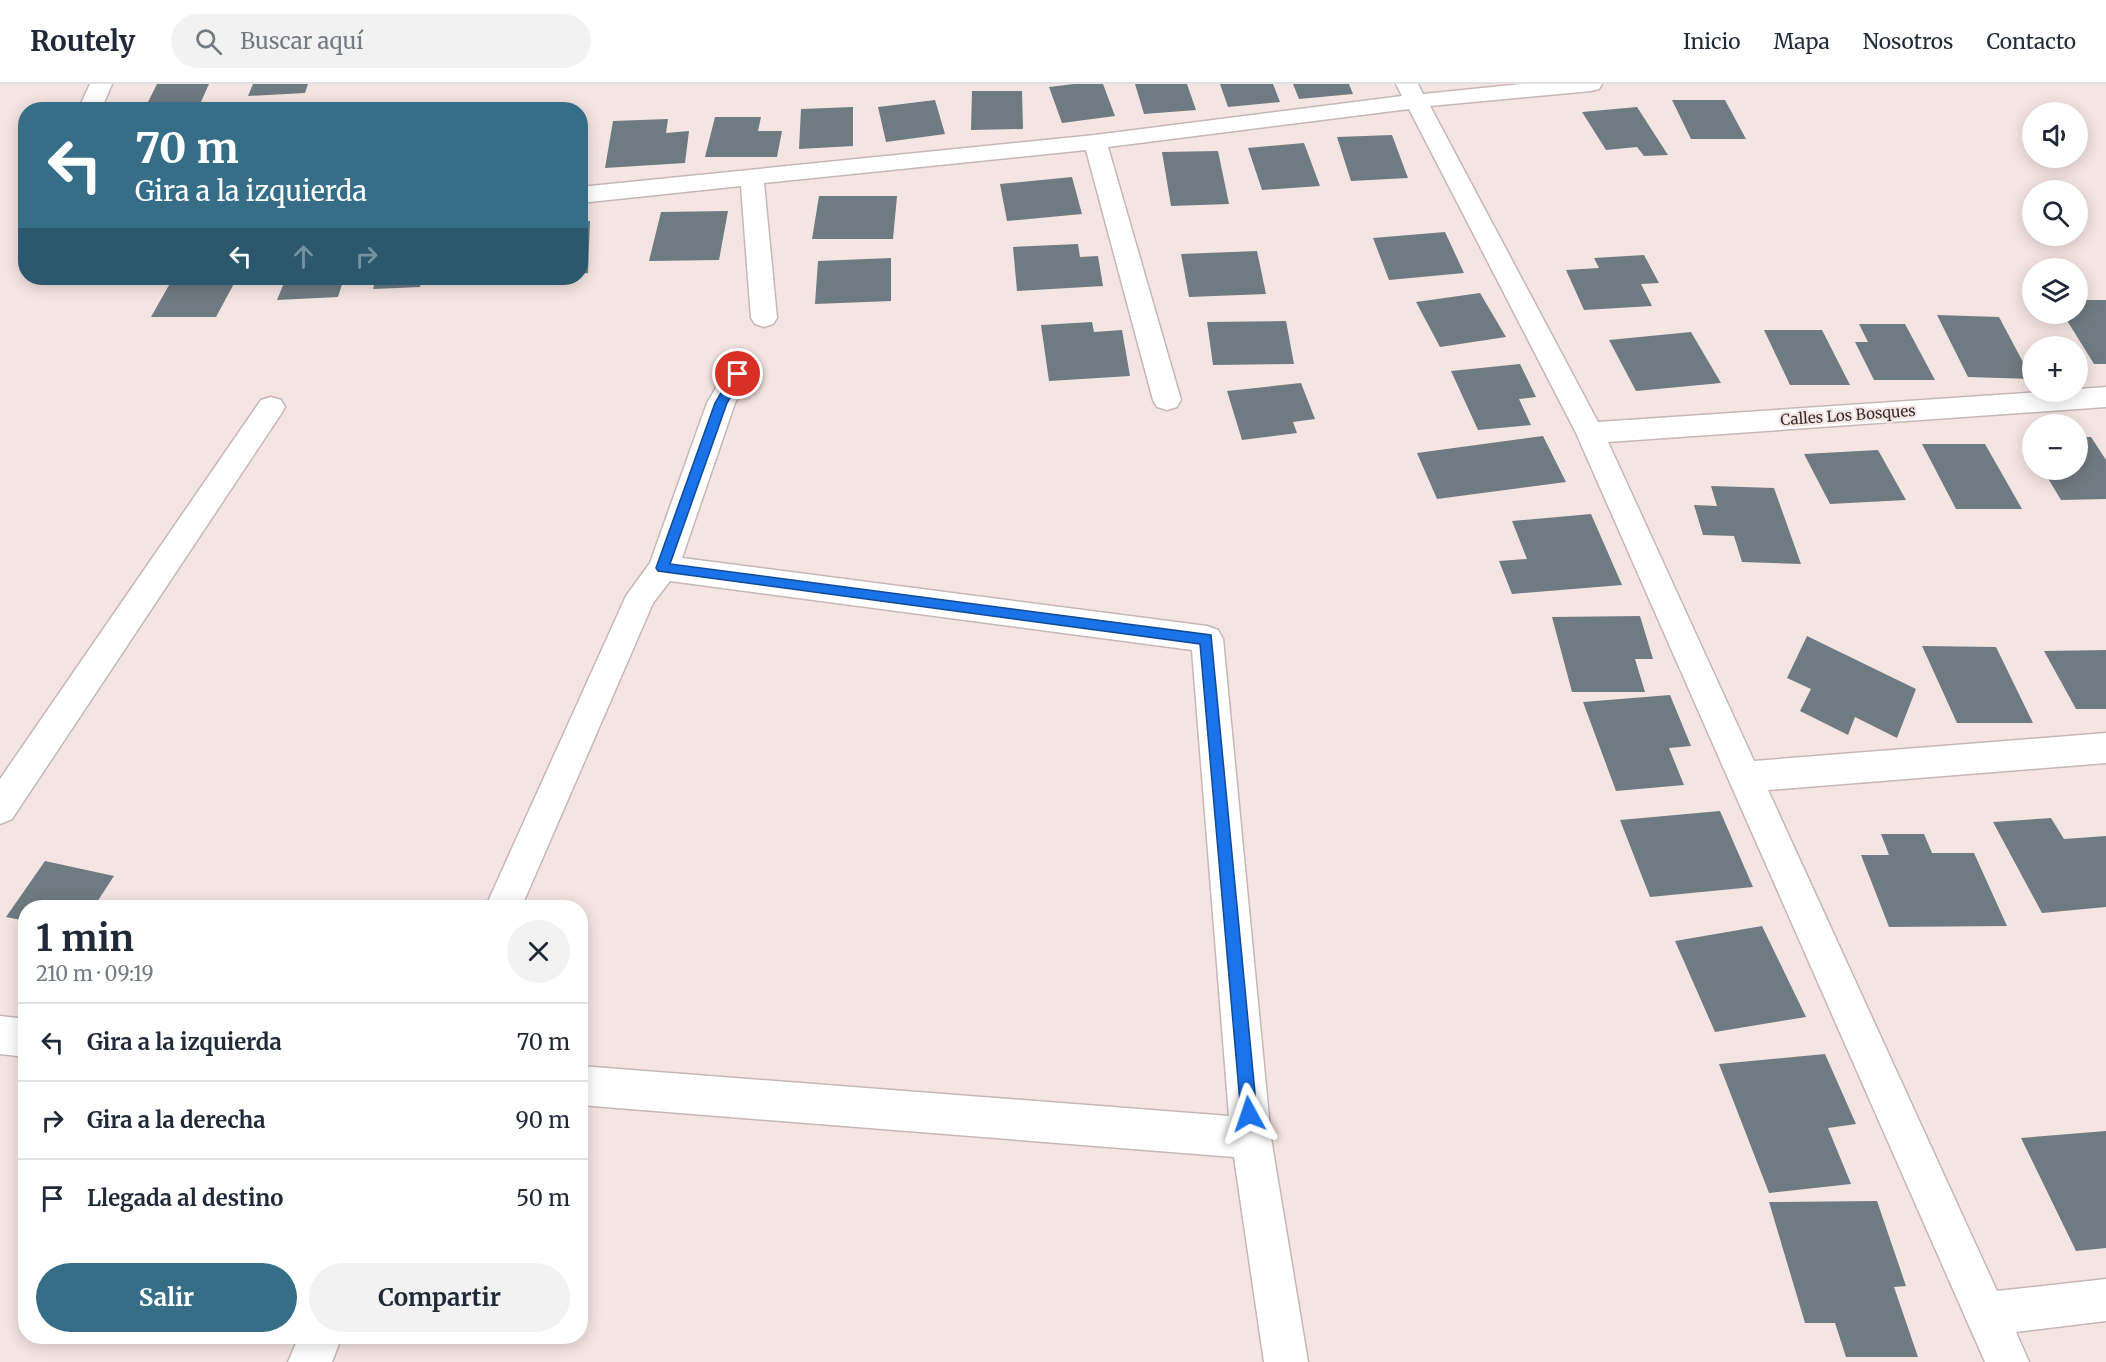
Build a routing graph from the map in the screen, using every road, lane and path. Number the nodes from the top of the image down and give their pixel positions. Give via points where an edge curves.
1 (100, 84) edge
2 (1591, 84) edge
3 (1412, 92) edge
4 (92, 102) edge
5 (1095, 142) junction
6 (752, 178) junction
7 (588, 194) edge
8 (764, 318) dead end
9 (738, 374) dead end
10 (2106, 398) edge
11 (1167, 400) dead end
12 (271, 407) dead end
13 (1590, 433) junction
14 (663, 568) junction
15 (2106, 748) edge
16 (1744, 777) junction
17 (0, 807) edge
18 (507, 900) edge
19 (0, 1035) edge
20 (18, 1037) edge
21 (588, 1086) edge
22 (1251, 1138) junction
23 (2106, 1300) edge
24 (1985, 1314) junction
25 (318, 1344) edge
26 (310, 1362) edge
27 (1286, 1362) edge
28 (2007, 1362) edge

1 - 4 street
2 - 3 street
3 - 5 street
3 - 13 street
5 - 6 street
5 - 11 street
6 - 7 street
6 - 8 street
9 - 14 street via 721,403
10 - 13 street, Calles Los Bosques
12 - 17 street
13 - 16 street
14 - 18 street via 640,596
14 - 22 street via 1207,639
15 - 16 street
16 - 24 street
19 - 20 street
21 - 22 street
22 - 27 street
23 - 24 street
24 - 28 street
25 - 26 street

